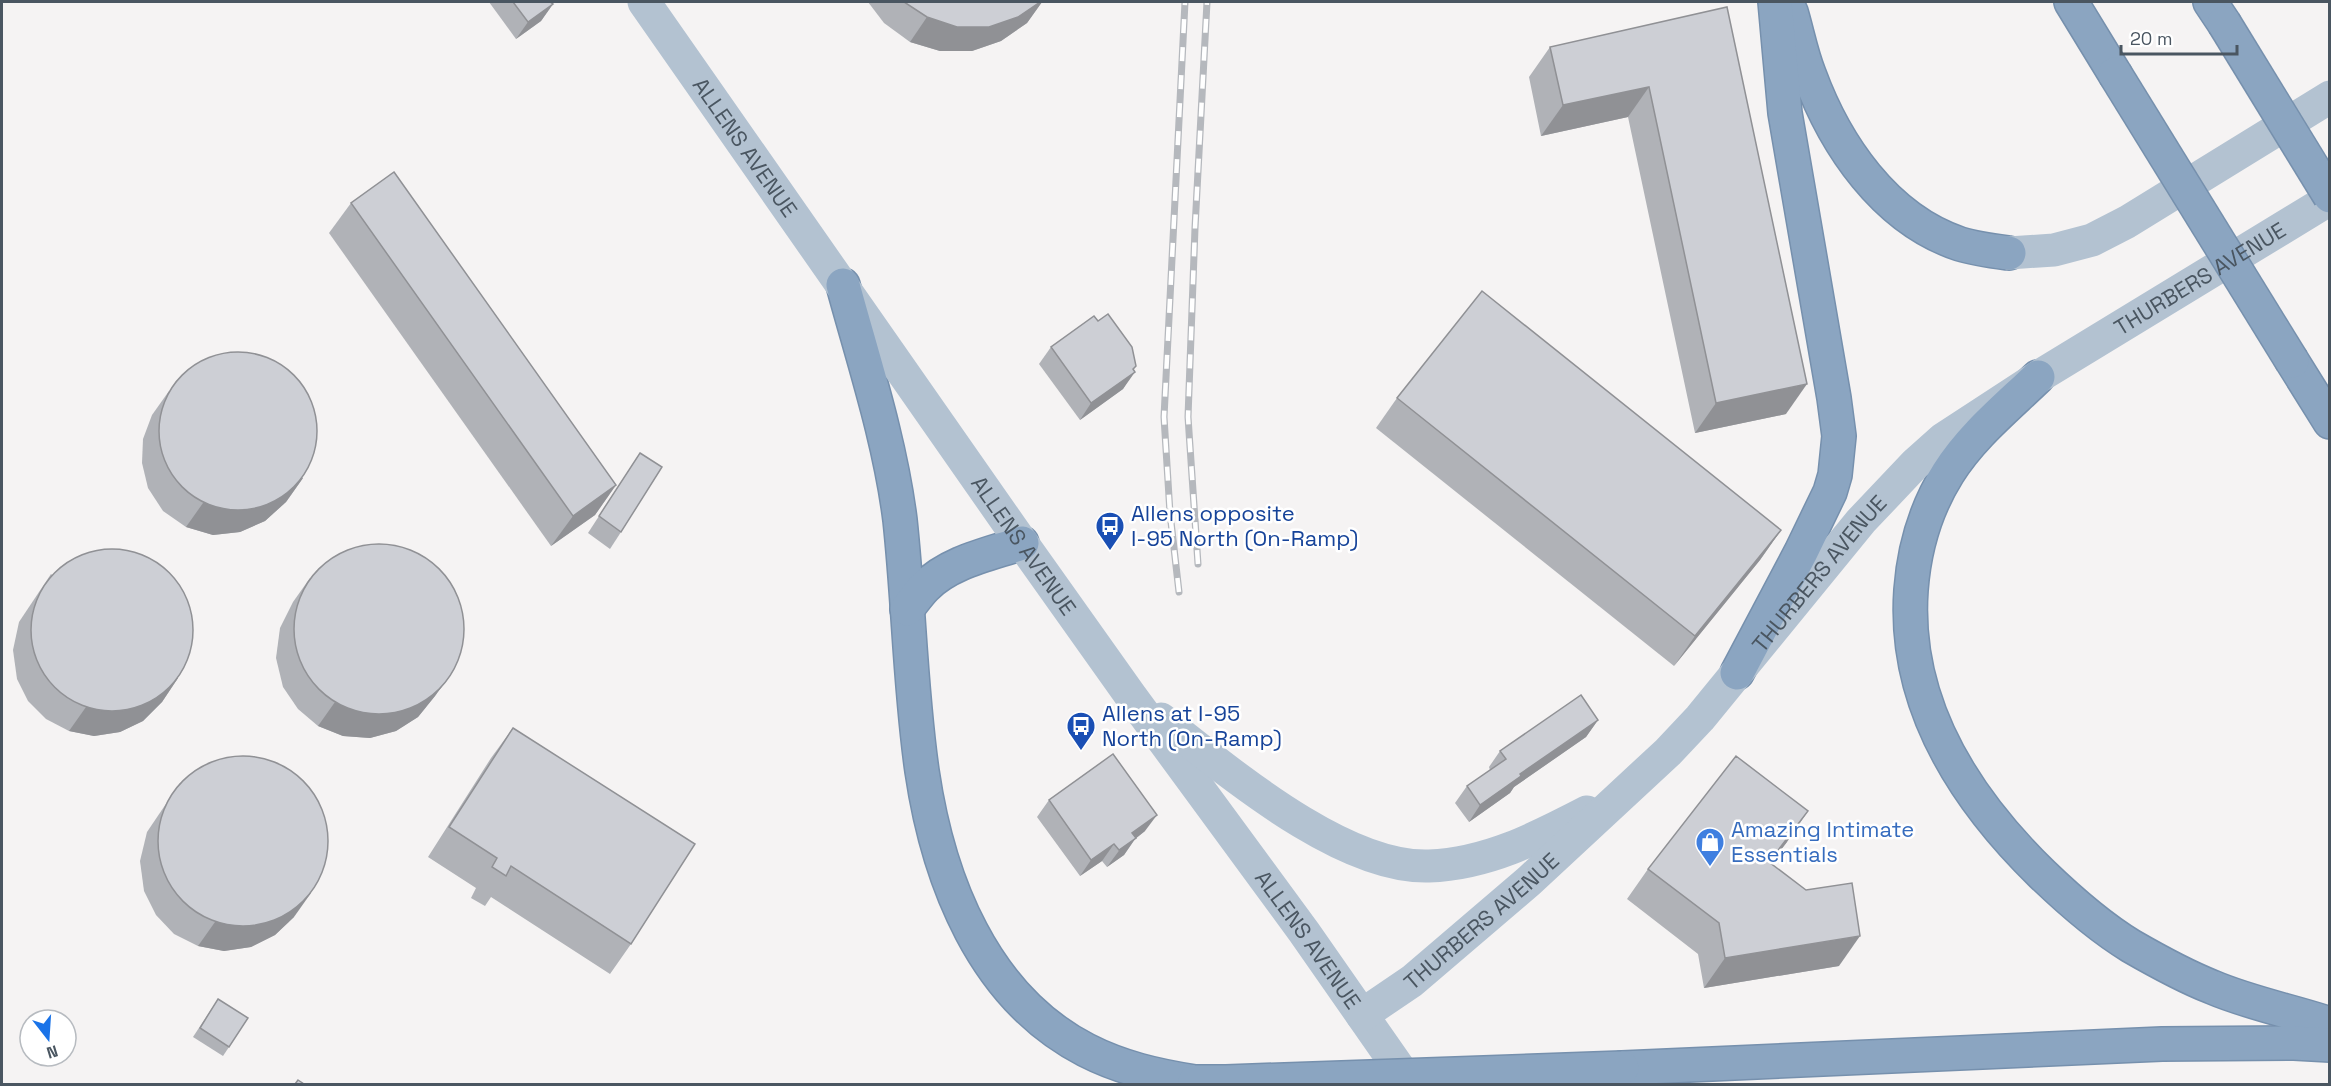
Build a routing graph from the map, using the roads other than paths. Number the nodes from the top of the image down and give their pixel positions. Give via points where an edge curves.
1 (644, 2) edge
2 (1775, 2) edge
3 (1788, 2) edge
4 (2071, 2) edge
5 (2217, 12) edge
6 (2330, 97) edge
7 (2330, 198) edge
8 (2009, 253) joint
9 (843, 285) junction
10 (2038, 377) junction
11 (2330, 422) edge
12 (1022, 543) junction
13 (907, 609) junction
14 (1737, 673) junction
15 (1130, 695) junction
16 (1629, 790) junction
17 (1362, 1016) junction
18 (2330, 1024) edge
19 (2330, 1045) edge
20 (1410, 1084) edge

1 - 9 main road, ALLENS AVENUE
2 - 14 highway via 1785,113 1839,436 1835,475 1823,510
3 - 8 highway via 1822,106 1873,184 1893,206 1938,235 1960,244
4 - 11 highway, bridge
5 - 7 highway, bridge
6 - 8 main road via 2101,236 2054,250
7 - 10 main road, THURBERS AVENUE
9 - 12 main road, ALLENS AVENUE
9 - 13 highway via 895,483
10 - 14 main road, THURBERS AVENUE via 1943,439 1915,464 1848,537
10 - 18 highway via 1964,449 1942,484 1922,532 1913,566 1910,635 1922,694 1933,721 1972,793 1994,823 2022,855 2087,915 2129,944 2213,988
12 - 13 highway via 941,574
12 - 15 main road, ALLENS AVENUE
13 - 19 highway, bridge via 917,734 929,808 948,877 978,945 1017,999 1063,1037 1138,1071 1195,1082 2162,1044
14 - 16 main road, THURBERS AVENUE via 1700,718
15 - 16 main road via 1220,765 1307,825 1352,849 1403,864 1454,863 1505,851
15 - 17 main road, ALLENS AVENUE via 1305,932
16 - 17 main road, THURBERS AVENUE via 1412,981
17 - 20 main road, ALLENS AVENUE

